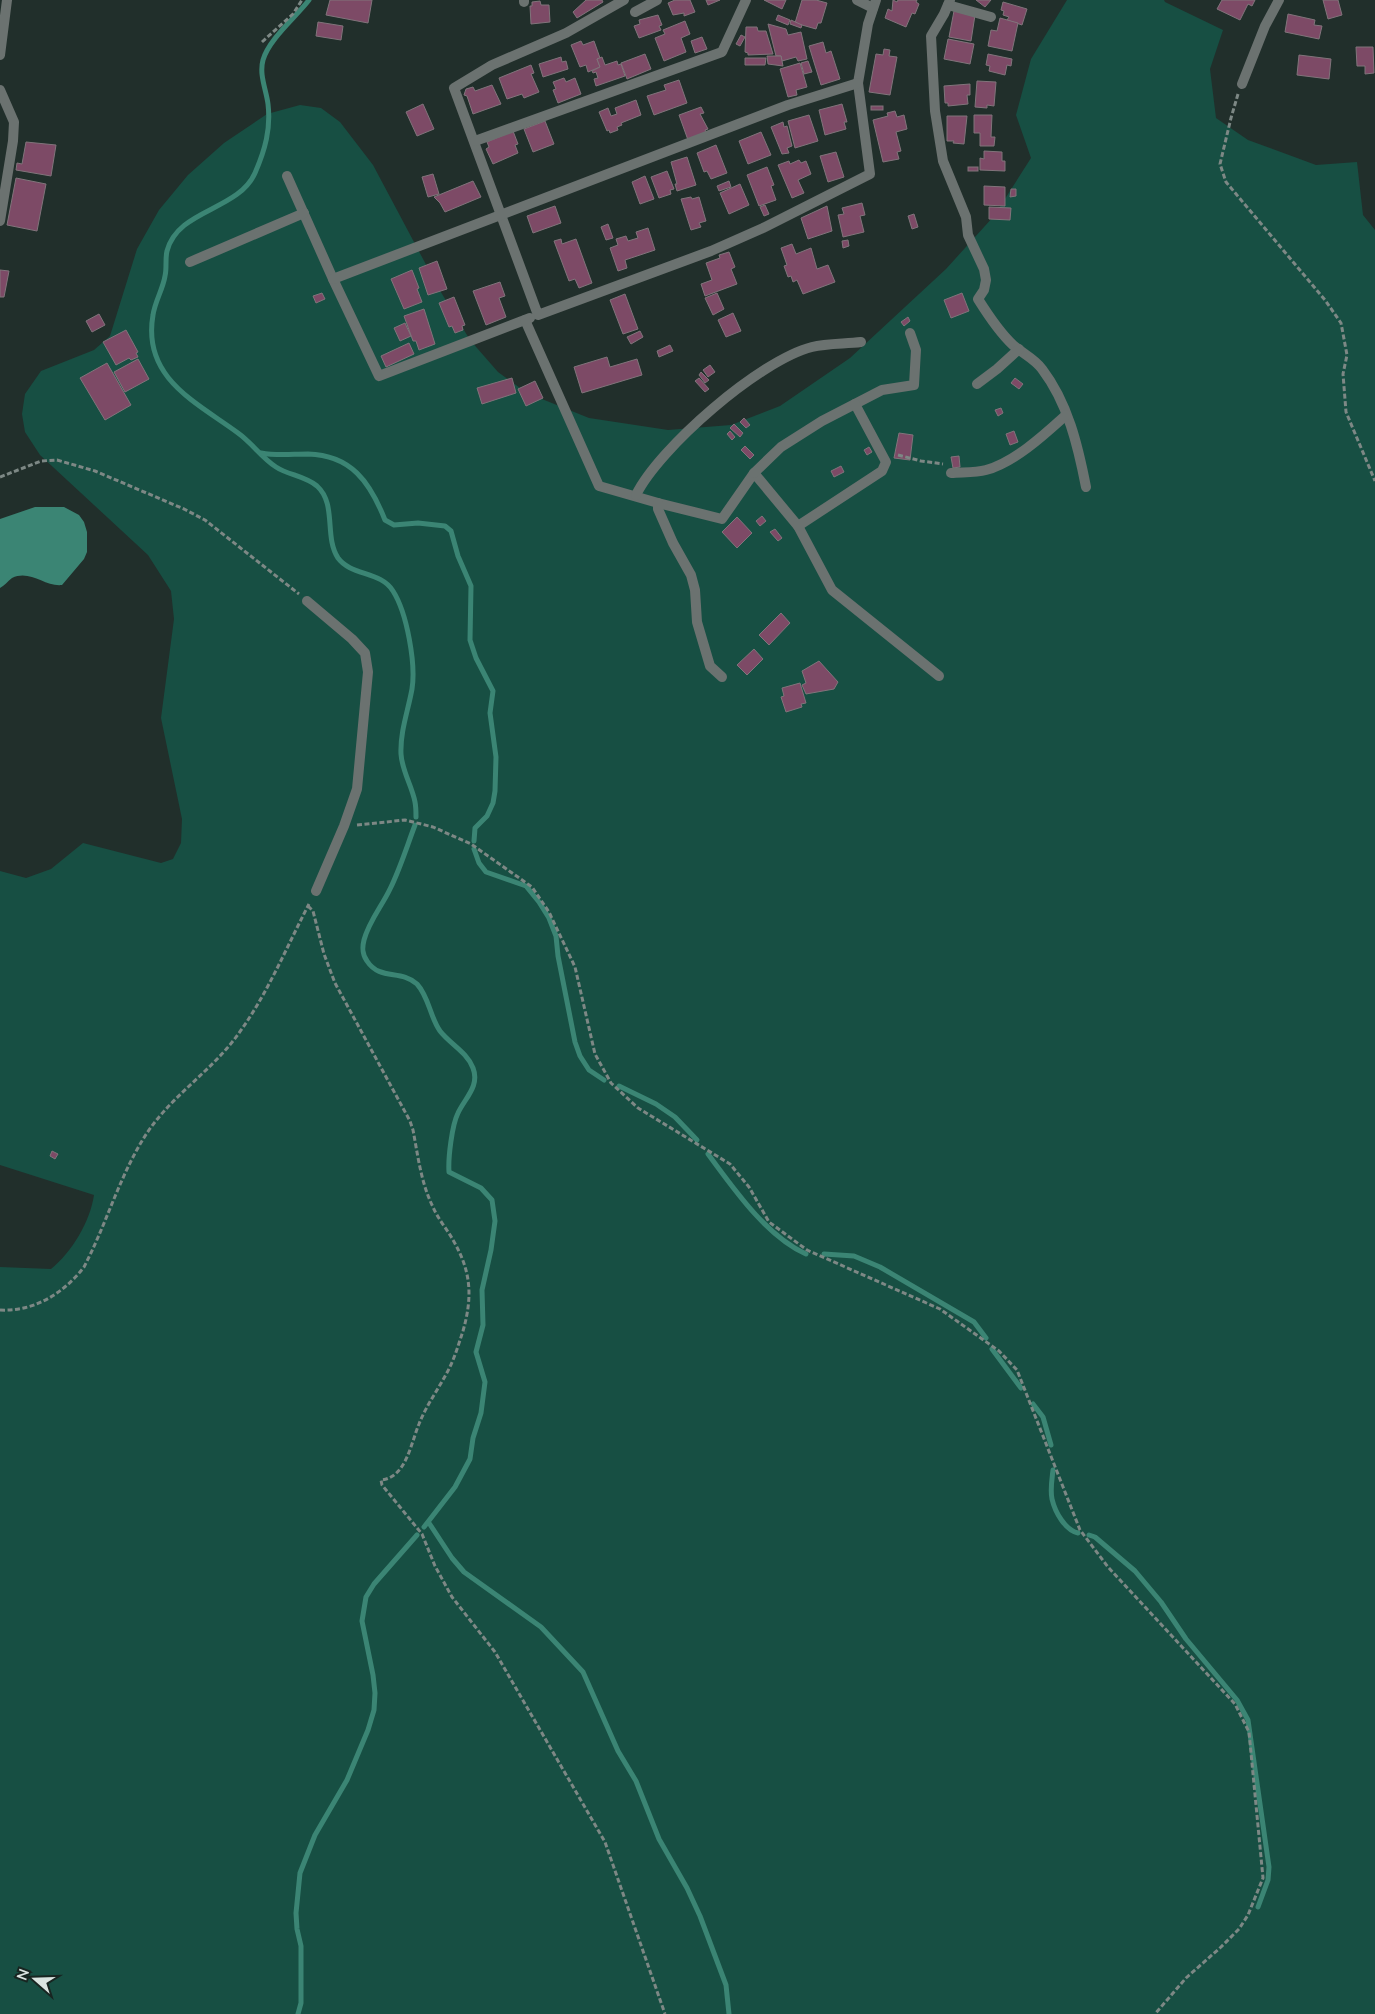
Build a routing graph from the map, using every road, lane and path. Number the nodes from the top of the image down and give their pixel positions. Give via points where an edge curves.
1 (7, 0) edge
2 (302, 0) edge
3 (624, 0) edge
4 (657, 0) edge
5 (746, 0) edge
6 (857, 0) edge
7 (1279, 0) edge
8 (949, 2) edge
9 (874, 4) edge
10 (635, 12) dead end
11 (991, 17) dead end
12 (262, 42) dead end
13 (0, 56) edge
14 (858, 83) junction
15 (1242, 84) joint
16 (0, 90) edge
17 (474, 142) junction
18 (287, 176) dead end
19 (304, 213) junction
20 (501, 215) junction
21 (0, 221) edge
22 (190, 262) dead end
23 (333, 279) junction
24 (538, 314) junction
25 (525, 320) junction
26 (910, 333) dead end
27 (861, 342) dead end
28 (1019, 349) junction
29 (977, 384) dead end
30 (856, 404) junction
31 (1066, 415) junction
32 (880, 451) junction
33 (966, 472) junction
34 (754, 473) junction
35 (951, 473) dead end
36 (0, 478) edge
37 (1375, 480) edge
38 (1086, 487) dead end
39 (636, 496) junction
40 (658, 503) junction
41 (798, 526) junction
42 (307, 601) joint
43 (939, 676) dead end
44 (722, 677) dead end
45 (344, 826) junction
46 (316, 891) joint
47 (308, 906) junction
48 (0, 1310) edge
49 (664, 2014) edge
50 (1155, 2014) edge

1 - 13 street
2 - 12 path
3 - 17 street via 566,33 492,65 454,88
4 - 10 street
5 - 17 street via 722,52
6 - 9 street
7 - 15 street
8 - 11 street
8 - 28 street via 931,36 935,111 943,161 966,217 968,235 984,269 986,280 978,299 996,326
9 - 14 street
14 - 20 street via 788,105
14 - 24 street via 870,174 711,251
15 - 37 path via 1220,164 1226,182 1341,323 1347,354 1342,374 1346,412
16 - 21 street via 14,122 14,141
17 - 20 street
18 - 19 street
19 - 22 street
19 - 23 street
20 - 23 street
20 - 24 street
23 - 25 street via 379,376
24 - 25 street
25 - 39 street via 599,486
26 - 30 street via 916,350 914,385 882,390
27 - 39 street via 812,347 775,362 741,386 668,451 643,481
28 - 29 street via 998,370
28 - 31 street via 1041,368
30 - 32 street
30 - 34 street via 822,421 781,448
31 - 33 street via 1000,465
31 - 38 street via 1079,450
32 - 33 path via 949,464
32 - 41 street via 886,462 882,470
33 - 35 street
34 - 40 street via 722,519
34 - 41 street
36 - 42 path via 41,461 58,460 95,471 206,520
39 - 40 street
40 - 44 street via 673,543 691,575 697,622 710,666
41 - 43 street via 832,590
42 - 45 street via 365,653 368,672 357,789
45 - 46 street
45 - 50 path via 405,820 433,827 471,844 532,887 549,912 575,967 595,1054 610,1083 638,1108 730,1164 769,1222 807,1250 940,1309 999,1351 1017,1370 1080,1530 1108,1567 1235,1704 1249,1732 1263,1878 1239,1928 1186,1978
46 - 47 path
47 - 48 path via 253,1012 234,1040 148,1131 135,1152 84,1267 74,1280 43,1301 22,1308
47 - 49 path via 313,911 335,983 410,1121 426,1190 461,1255 470,1284 463,1329 452,1361 420,1421 404,1462 397,1474 381,1480 382,1485 422,1534 452,1597 495,1652 604,1842

